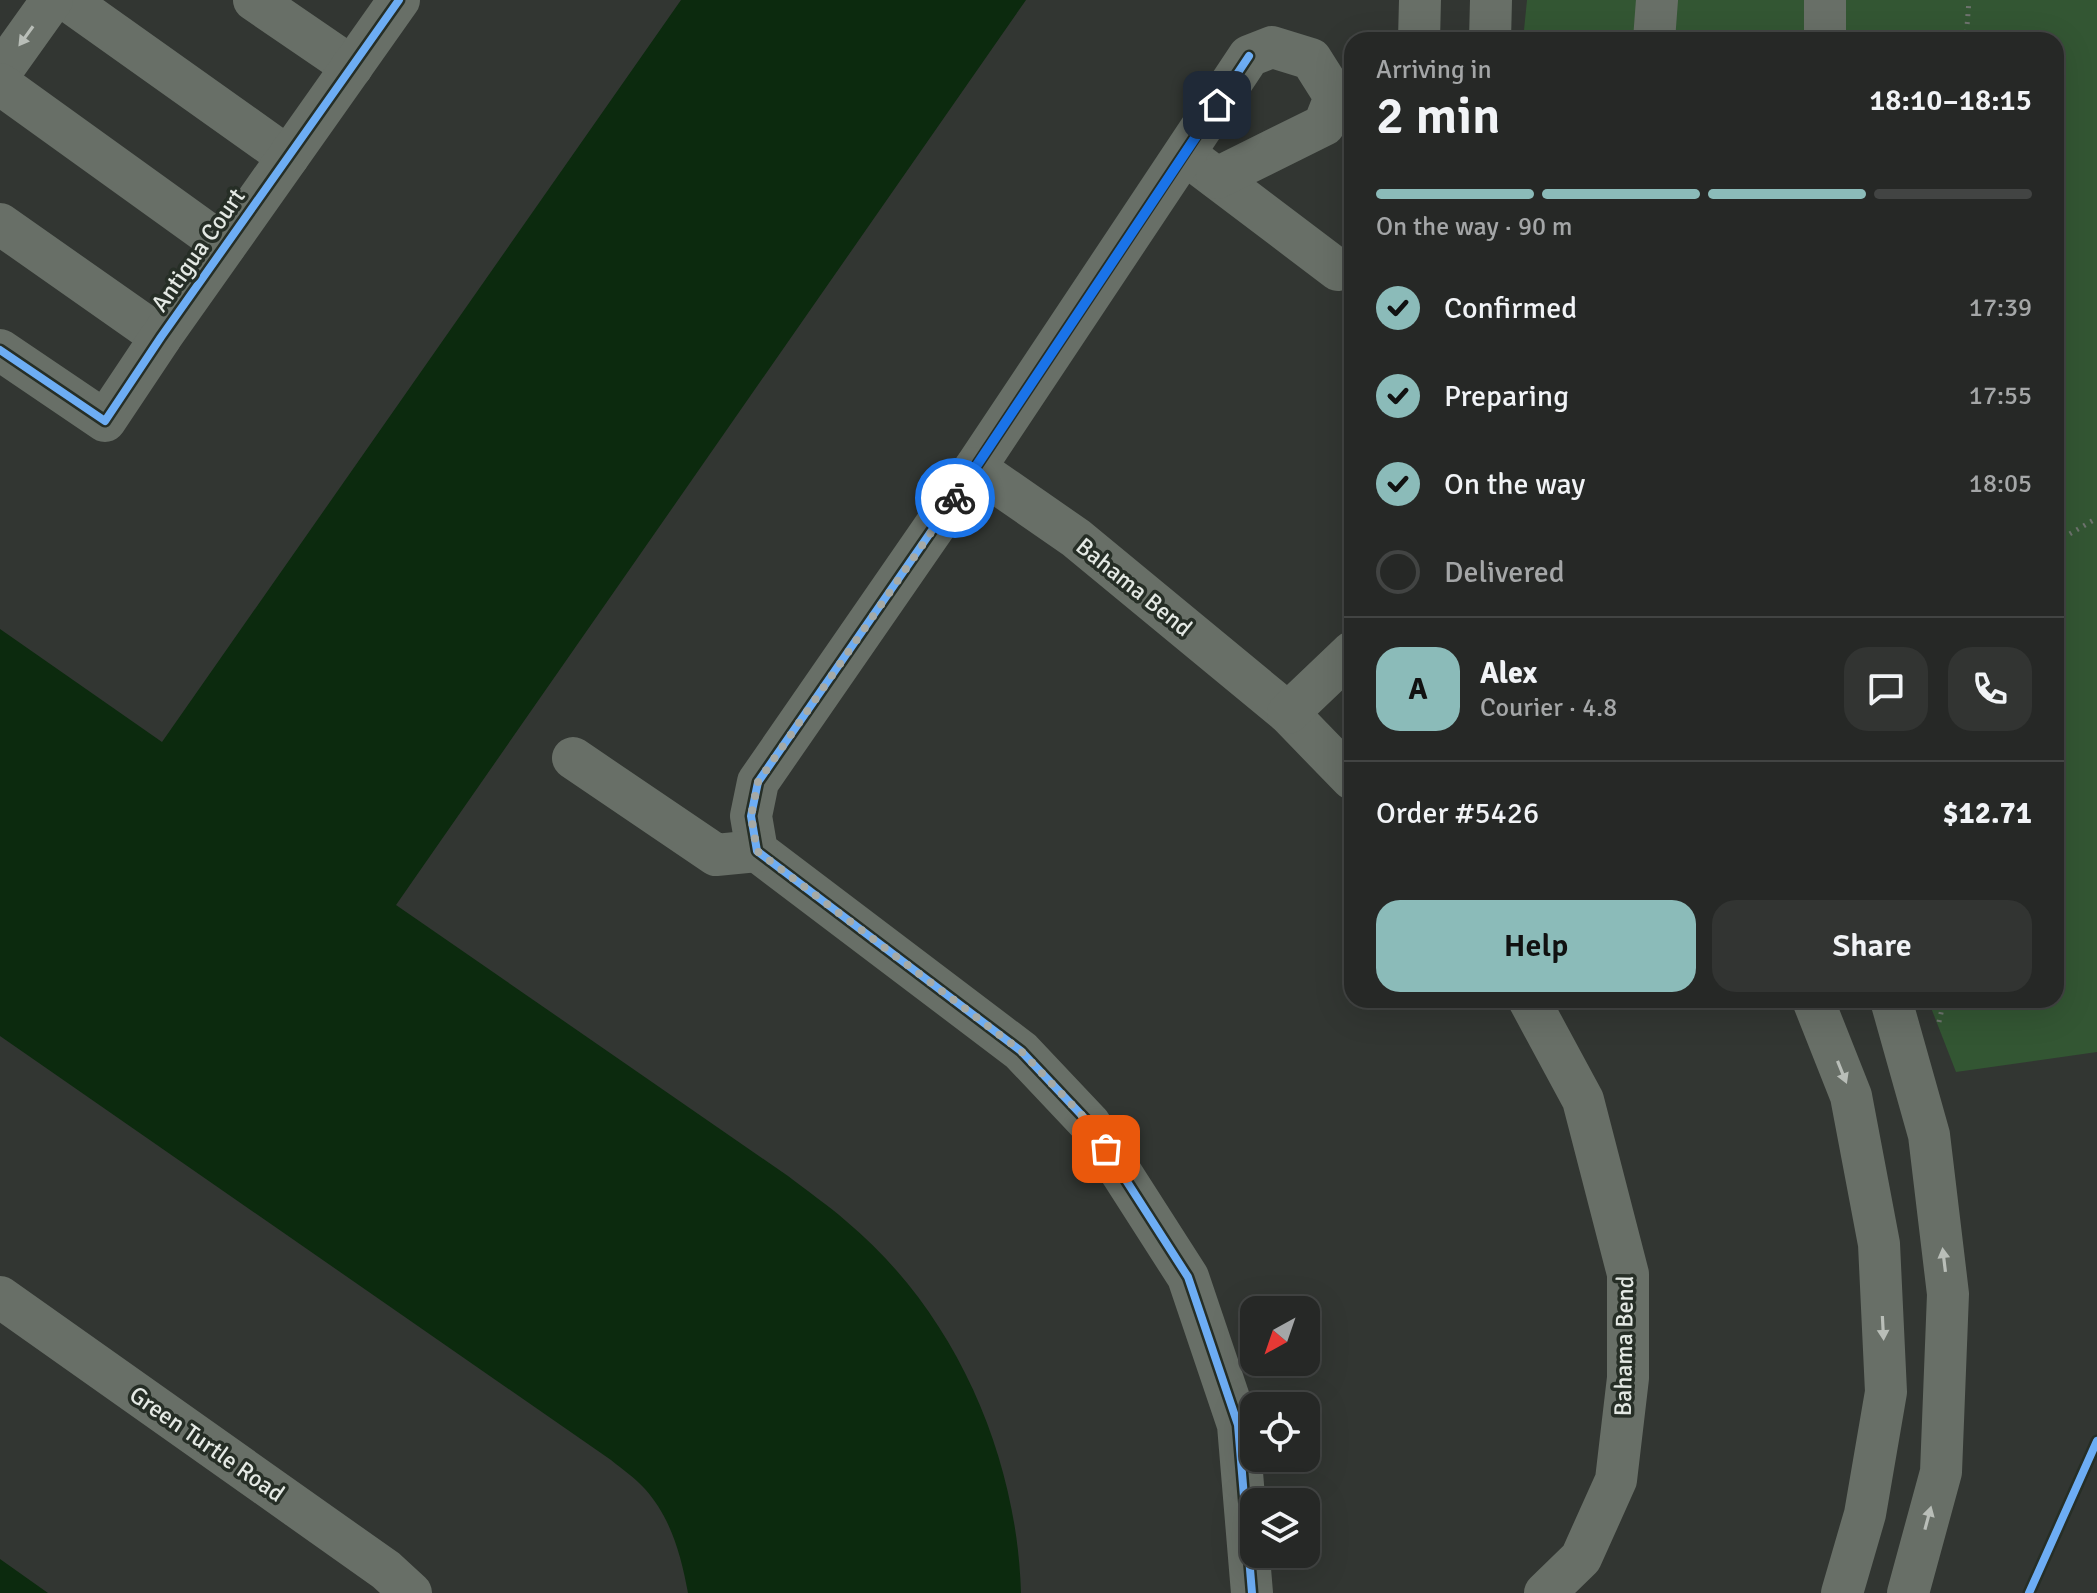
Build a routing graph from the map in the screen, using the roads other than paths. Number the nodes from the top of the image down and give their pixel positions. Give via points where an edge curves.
1 (52, 0) edge
2 (67, 0) edge
3 (254, 0) edge
4 (399, 0) edge
5 (1420, 0) edge
6 (1491, 0) edge
7 (1657, 0) edge
8 (1825, 0) edge
9 (1419, 32) edge
10 (1490, 32) edge
11 (1655, 32) edge
12 (1825, 32) edge
13 (352, 67) junction
14 (0, 73) edge
15 (0, 84) edge
16 (1184, 153) junction
17 (288, 157) junction
18 (1217, 178) junction
19 (0, 224) edge
20 (225, 246) junction
21 (1338, 270) dead end
22 (161, 337) junction
23 (0, 350) edge
24 (975, 468) junction
25 (1344, 660) edge
26 (1288, 713) junction
27 (573, 758) dead end
28 (1344, 771) edge
29 (757, 851) junction
30 (1533, 1008) edge
31 (1816, 1008) edge
32 (1893, 1008) edge
33 (0, 1297) edge
34 (411, 1593) edge
35 (1252, 1593) edge
36 (1545, 1593) edge
37 (1842, 1593) edge
38 (1908, 1593) edge

1 -> 14 street
2 - 17 street
3 - 13 street
4 - 13 street, Antigua Court
5 - 9 street
6 - 10 street
7 - 11 street
8 - 12 street
13 - 17 street, Antigua Court
15 - 20 street
16 - 18 street
16 - 18 street via 1249,56 1272,47 1311,59 1335,97 1324,125
16 - 24 street
17 - 20 street, Antigua Court
18 - 21 street
19 - 22 street
20 - 22 street, Antigua Court
22 - 23 street, Antigua Court via 105,421
24 - 26 street, Bahama Bend via 1076,538
24 - 29 street via 758,782 751,816
25 - 26 street
26 - 28 street, Bahama Bend
27 - 29 street via 716,855
29 - 35 street via 1021,1051 1090,1124 1188,1277 1238,1425
30 - 36 street, Bahama Bend via 1583,1100 1628,1274 1628,1378 1616,1480 1581,1558
31 -> 37 street via 1851,1096 1879,1244 1886,1392 1865,1514
38 -> 32 street via 1941,1472 1948,1294 1929,1135
33 - 34 street, Green Turtle Road via 386,1570

